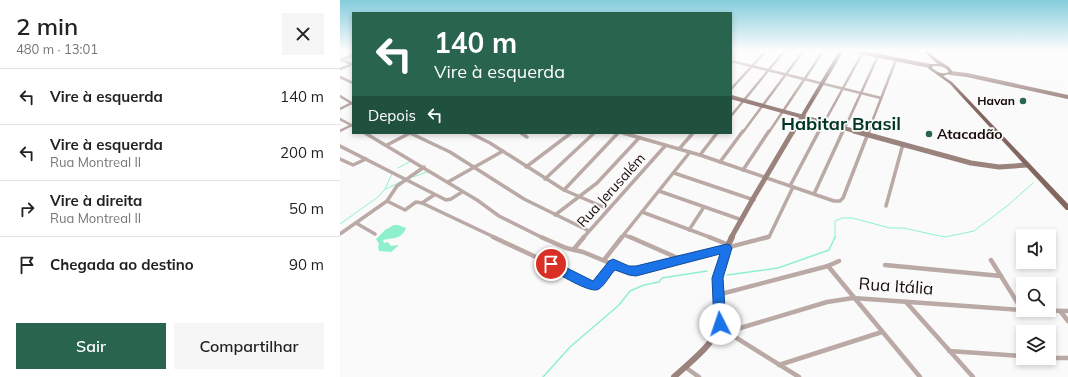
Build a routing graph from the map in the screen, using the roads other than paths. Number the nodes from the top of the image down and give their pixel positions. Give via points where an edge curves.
1 (931, 67) edge
2 (751, 68) edge
3 (758, 68) edge
4 (770, 68) edge
5 (790, 68) edge
6 (811, 68) edge
7 (832, 68) edge
8 (854, 68) edge
9 (873, 68) edge
10 (893, 68) edge
11 (945, 68) edge
12 (946, 68) edge
13 (768, 70) junction
14 (949, 70) junction
15 (785, 74) junction
16 (938, 74) junction
17 (340, 77) edge
18 (804, 78) junction
19 (352, 83) edge
20 (823, 83) junction
21 (952, 83) junction
22 (732, 88) edge
23 (842, 88) junction
24 (861, 93) junction
25 (340, 96) edge
26 (732, 97) edge
27 (1068, 97) edge
28 (881, 98) junction
29 (744, 100) junction
30 (352, 102) edge
31 (352, 103) edge
32 (762, 106) junction
33 (340, 109) edge
34 (781, 111) junction
35 (732, 115) edge
36 (802, 117) junction
37 (340, 119) edge
38 (823, 123) junction
39 (352, 126) edge
40 (845, 129) junction
41 (340, 131) edge
42 (367, 134) edge
43 (408, 134) edge
44 (412, 134) edge
45 (475, 134) edge
46 (522, 134) edge
47 (569, 134) edge
48 (593, 134) edge
49 (617, 134) edge
50 (626, 134) edge
51 (692, 134) edge
52 (716, 134) edge
53 (866, 135) junction
54 (527, 137) dead end
55 (639, 138) junction
56 (903, 144) junction
57 (387, 145) junction
58 (340, 146) edge
59 (665, 146) junction
60 (679, 149) junction
61 (504, 151) junction
62 (690, 152) junction
63 (700, 155) junction
64 (340, 159) edge
65 (366, 159) junction
66 (720, 162) junction
67 (1027, 165) junction
68 (475, 166) junction
69 (424, 167) junction
70 (526, 167) junction
71 (742, 170) junction
72 (674, 173) junction
73 (766, 177) junction
74 (406, 179) junction
75 (545, 179) junction
76 (448, 182) junction
77 (792, 186) junction
78 (564, 190) junction
79 (462, 192) junction
80 (659, 192) junction
81 (814, 194) junction
82 (434, 195) junction
83 (577, 197) junction
84 (754, 200) junction
85 (387, 201) junction
86 (422, 203) junction
87 (1068, 204) edge
88 (886, 206) dead end
89 (704, 207) junction
90 (1068, 208) edge
91 (608, 209) junction
92 (642, 212) junction
93 (555, 215) junction
94 (742, 220) junction
95 (356, 223) junction
96 (690, 230) junction
97 (589, 231) junction
98 (340, 234) edge
99 (375, 234) dead end
100 (624, 235) junction
101 (728, 247) junction
102 (574, 249) junction
103 (680, 259) junction
104 (604, 260) junction
105 (990, 260) dead end
106 (838, 261) dead end
107 (613, 264) junction
108 (885, 265) dead end
109 (828, 266) junction
110 (1001, 276) junction
111 (717, 295) junction
112 (853, 298) junction
113 (1016, 300) edge
114 (906, 302) junction
115 (1016, 310) edge
116 (1068, 311) edge
117 (1056, 312) edge
118 (1061, 312) junction
119 (1068, 322) edge
120 (719, 328) junction
121 (727, 332) junction
122 (882, 332) junction
123 (949, 351) junction
124 (1016, 356) edge
125 (1056, 358) edge
126 (1068, 358) edge
127 (780, 365) junction
128 (684, 367) junction
129 (674, 377) edge
130 (699, 377) edge
131 (799, 377) edge
132 (920, 377) edge
133 (974, 377) edge

1 - 16 main road
2 - 22 street
3 - 13 street
4 - 13 street
5 - 15 street
6 - 18 street
7 - 20 street
8 - 23 street
9 - 24 street
10 - 28 street
11 - 14 main road
12 - 14 main road
13 - 15 street
13 - 29 street
14 - 16 main road
14 - 21 main road
14 - 27 street
15 - 18 street
15 - 32 street
16 - 21 main road
17 - 19 street
18 - 20 street
18 - 34 street
20 - 23 street
20 - 36 street
21 - 67 main road
21 - 87 main road
23 - 24 street
23 - 38 street
24 - 28 street
24 - 40 street
25 - 30 street
26 - 29 street
28 - 53 street
29 - 32 street
29 - 35 street
31 - 33 street
32 - 34 street
32 - 66 street
34 - 36 street
34 - 71 street
36 - 38 street
36 - 73 street
37 - 39 street
38 - 40 street
38 - 77 street
39 - 41 street
40 - 53 street
40 - 81 street
42 - 57 street
43 - 57 street
44 - 68 street
45 - 61 street
46 - 54 street
47 - 70 street
48 - 75 street
49 - 78 street
50 - 55 street
51 - 60 street
52 - 63 street
53 - 56 street
53 - 81 street via 843,198 840,201
55 - 59 street
55 - 83 street via 597,183
56 - 67 street via 982,165
56 - 88 street
57 - 69 street
58 - 65 street
59 - 60 street
59 - 91 street, Rua Jerusalém
60 - 62 street
61 - 68 street
61 - 70 street
62 - 63 street
62 - 72 street
63 - 66 street
64 - 65 street via 353,165
65 - 74 street
66 - 71 street
67 - 90 main road
68 - 76 street
68 - 93 street via 524,199
69 - 74 street
69 - 76 street
70 - 75 street
71 - 73 street
72 - 80 street
72 - 84 street
73 - 77 street
73 - 84 street
74 - 82 street
74 - 85 street
75 - 78 street
76 - 79 street
77 - 81 street
77 - 101 street via 771,236
78 - 83 street
79 - 82 street via 446,200
79 - 102 street via 499,216 544,239
80 - 89 street
80 - 92 street
82 - 86 street
83 - 91 street
83 - 93 street
84 - 94 street
85 - 86 street via 405,210 416,202
85 - 95 street
86 - 107 street via 591,285 598,285
89 - 94 street
89 - 96 street
91 - 97 street, Rua Jerusalém
92 - 96 street
92 - 100 street
93 - 97 street
94 - 101 street
95 - 98 street
95 - 99 street
96 - 101 street
97 - 102 street, Rua Jerusalém
100 - 103 street
100 - 104 street
101 - 103 street
101 - 111 street via 719,270
102 - 104 street
103 - 107 street via 641,270 629,270
104 - 107 street
105 - 110 street
106 - 109 street
108 - 110 street
109 - 111 street
109 - 112 street
110 - 113 street
111 - 120 street
112 - 114 street, Rua Itália
112 - 121 street, Rua Itália via 827,302
112 - 122 street
114 - 115 street, Rua Itália
114 - 123 street
116 - 118 street, Rua Itália
117 - 118 street, Rua Itália
118 - 119 street
120 - 121 street
120 - 128 street
121 - 127 street
122 - 127 street
122 - 132 street
123 - 124 street
123 - 133 street
125 - 126 street
127 - 131 street
128 - 129 street
128 - 130 street

